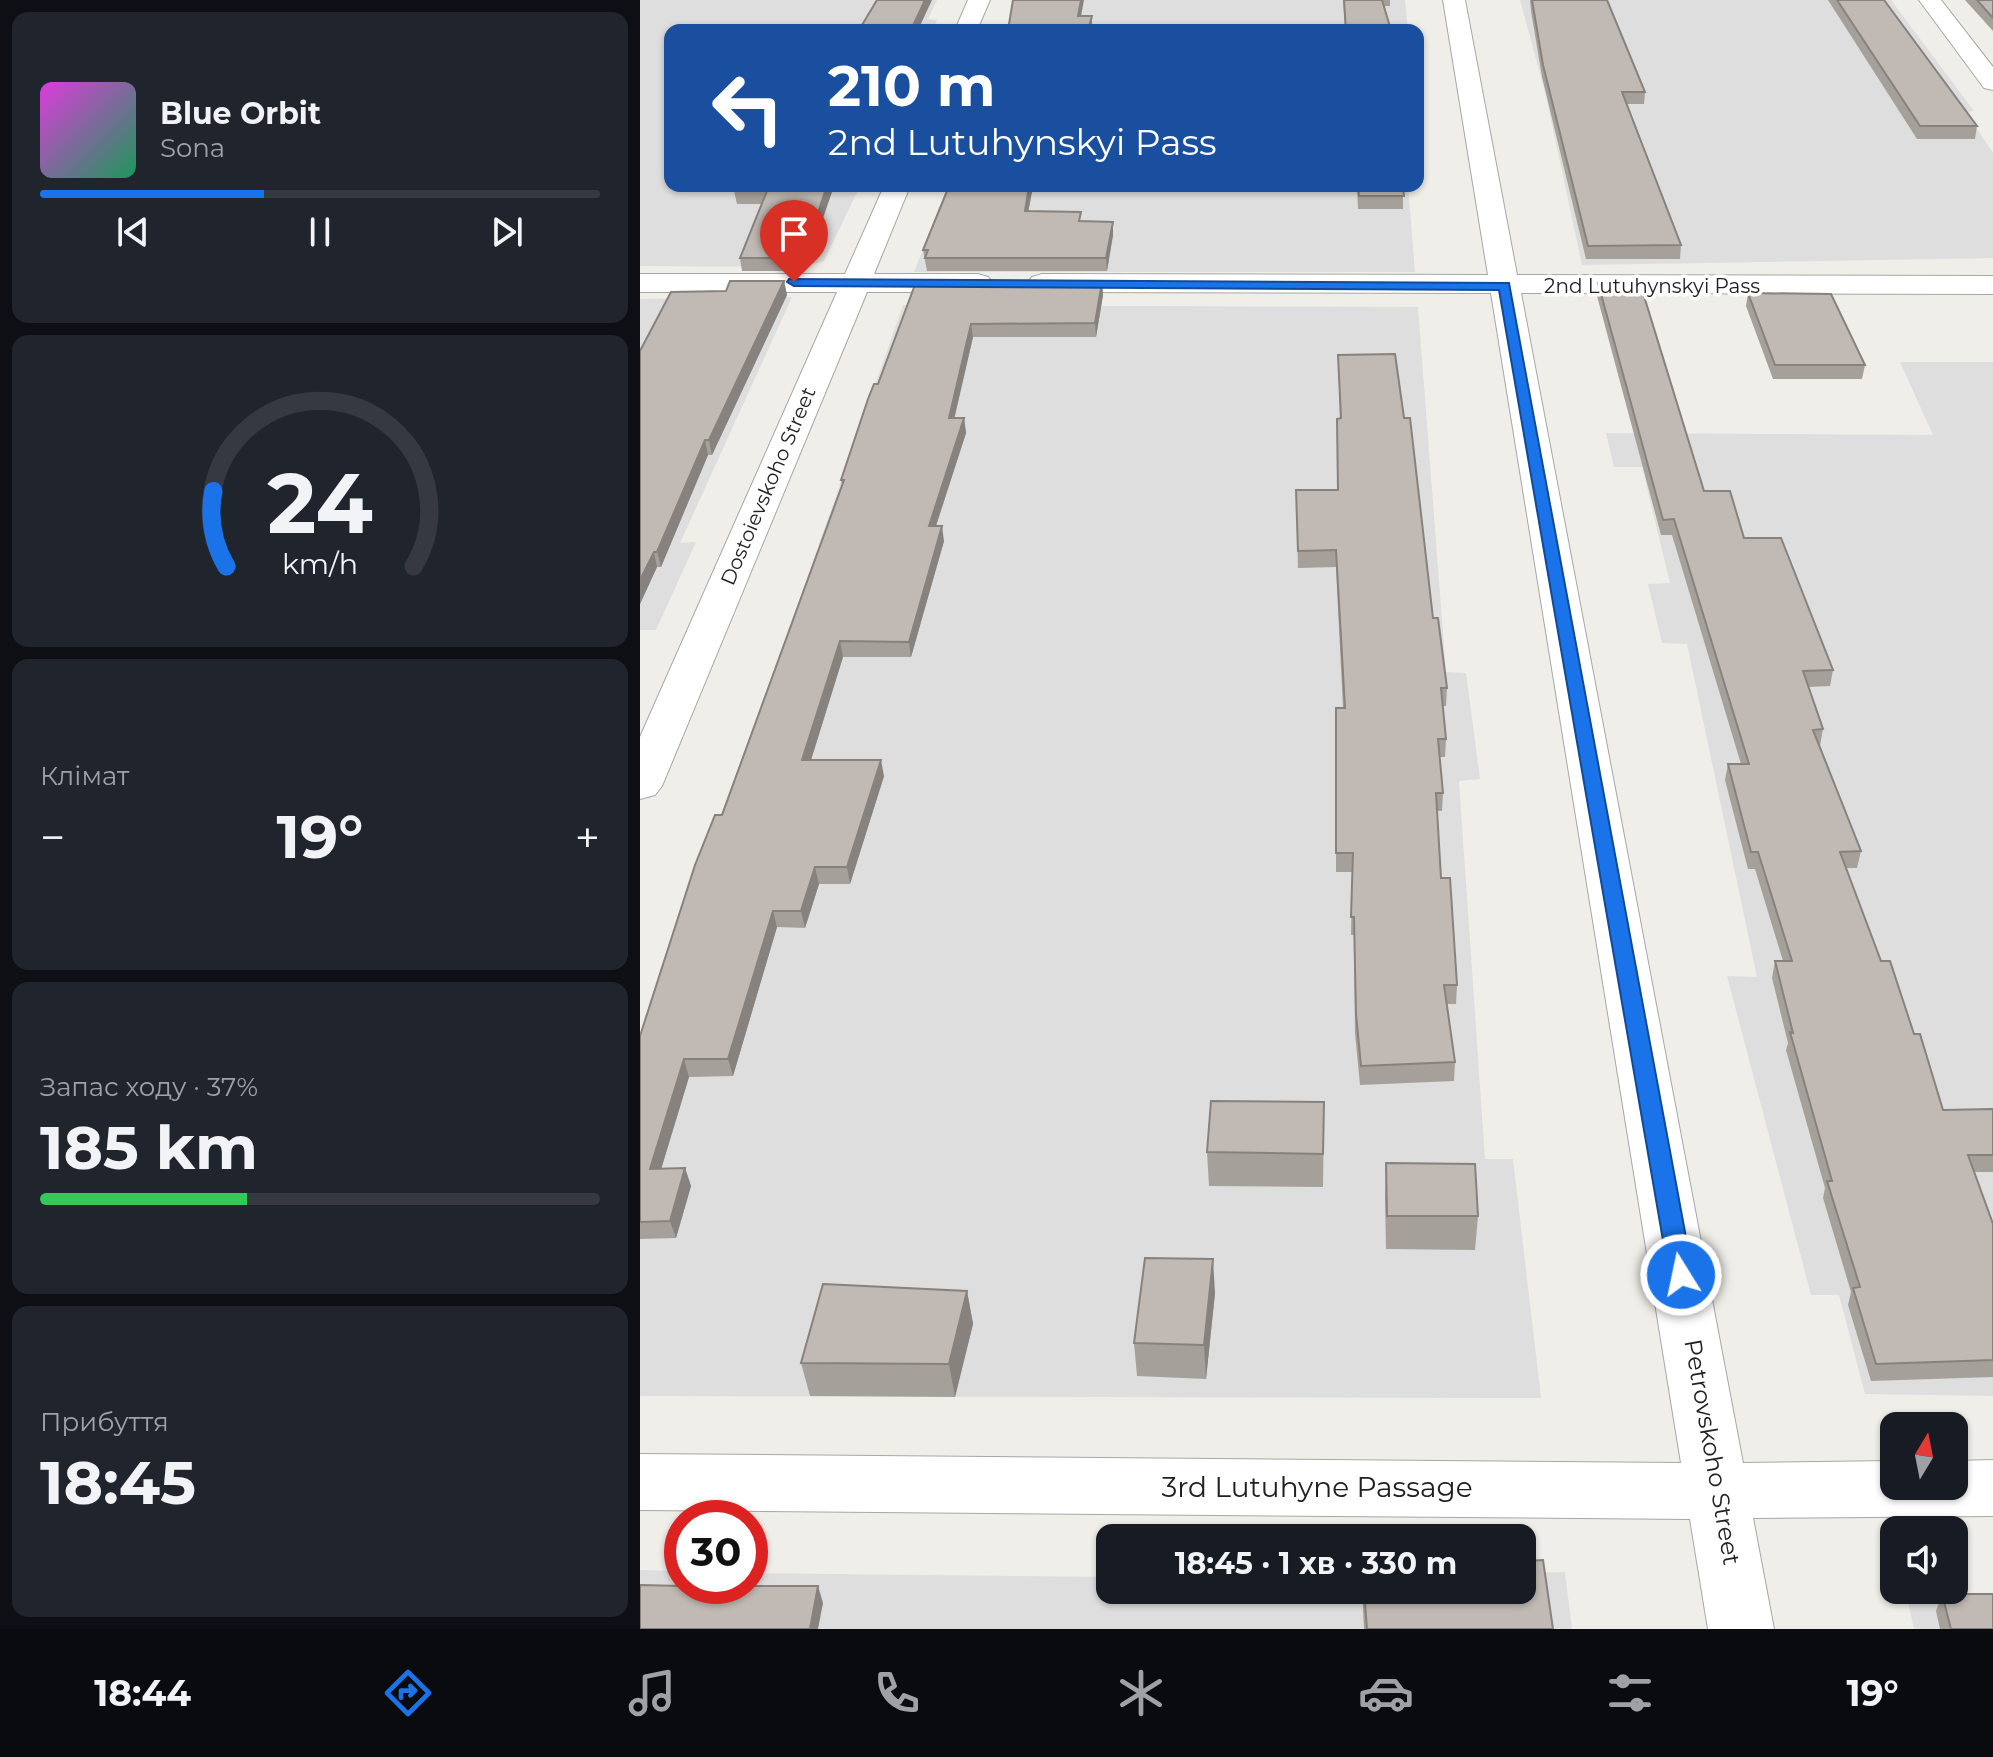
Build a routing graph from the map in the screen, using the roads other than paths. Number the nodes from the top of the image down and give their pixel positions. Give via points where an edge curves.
1 (979, 0) edge
2 (1454, 0) edge
3 (1930, 0) edge
4 (969, 24) edge
5 (1993, 83) edge
6 (894, 192) edge
7 (855, 282) junction
8 (640, 283) edge
9 (1993, 285) edge
10 (1505, 286) junction
11 (640, 786) edge
12 (640, 1482) edge
13 (1993, 1488) edge
14 (1720, 1491) junction
15 (1741, 1629) edge

1 - 4 street
2 - 10 street, Petrovskoho Street
3 - 5 street
6 - 7 street, Dostoievskoho Street
7 - 8 street, 2nd Lutuhynskyi Pass
7 - 10 street, 2nd Lutuhynskyi Pass
7 - 11 street, Dostoievskoho Street
9 - 10 street, 2nd Lutuhynskyi Pass
10 - 14 street, Petrovskoho Street
12 - 14 street, 3rd Lutuhyne Passage
13 - 14 street, 3rd Lutuhyne Passage
14 - 15 street, Petrovskoho Street

